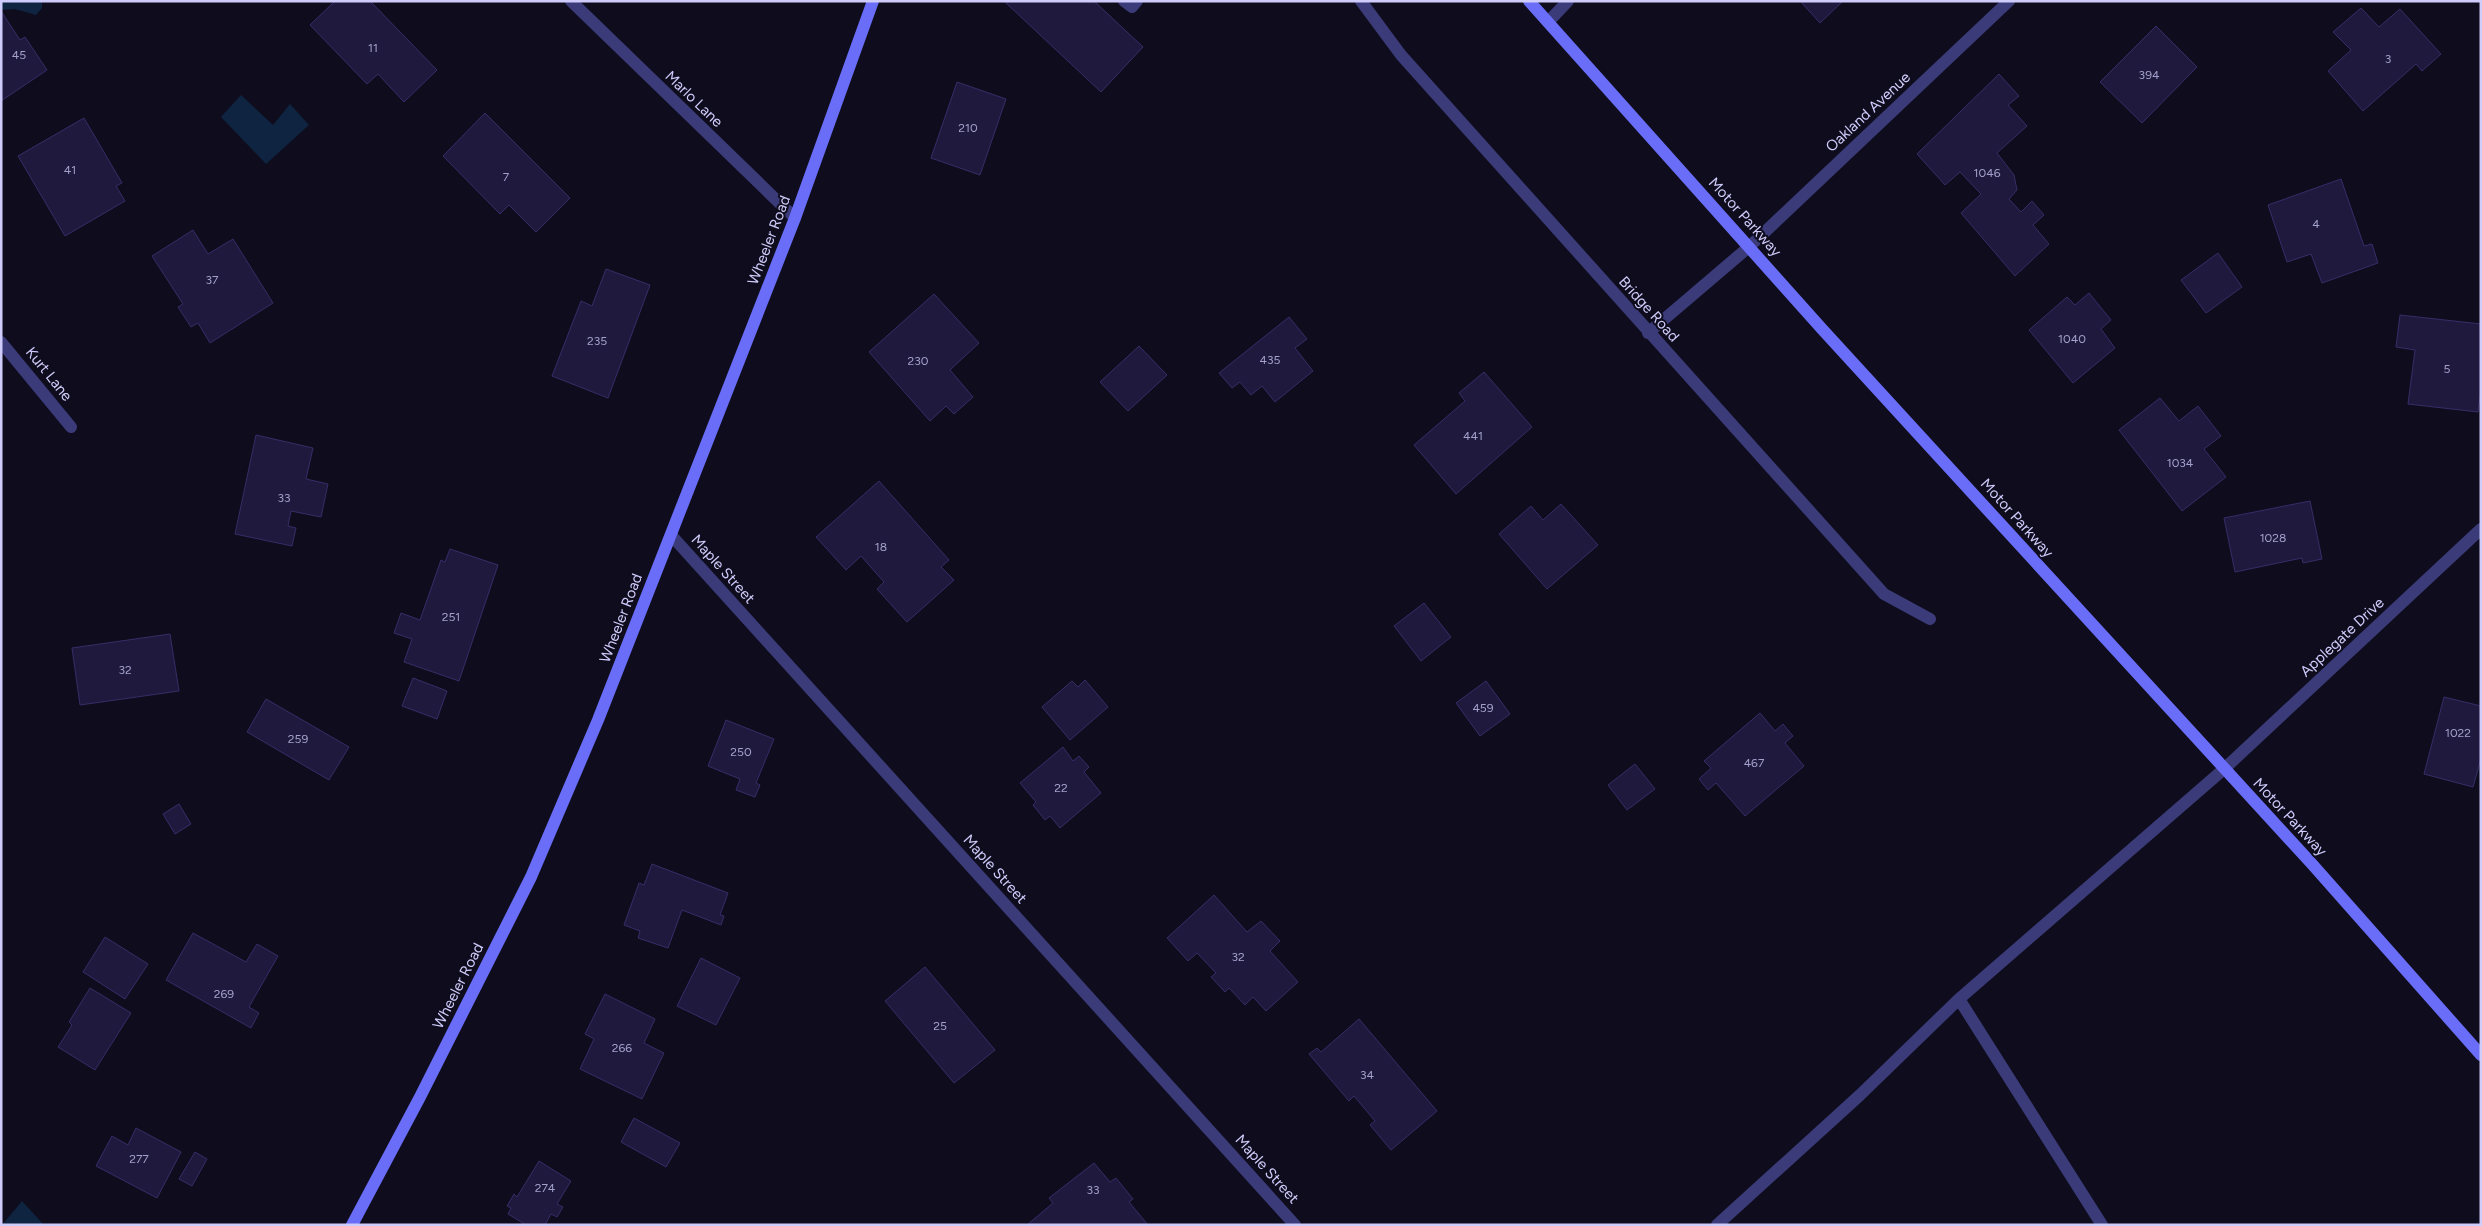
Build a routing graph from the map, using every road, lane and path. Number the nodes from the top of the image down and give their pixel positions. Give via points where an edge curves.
1 (571, 1) edge
2 (872, 1) edge
3 (1124, 1) edge
4 (1137, 1) edge
5 (1361, 1) edge
6 (1529, 1) edge
7 (1568, 1) edge
8 (2010, 1) edge
9 (1548, 22) junction
10 (796, 218) junction
11 (1750, 246) junction
12 (1648, 333) junction
13 (1, 342) edge
14 (71, 427) dead end
15 (2481, 529) edge
16 (671, 535) junction
17 (1930, 620) dead end
18 (2224, 769) junction
19 (1959, 999) junction
20 (2481, 1055) edge
21 (352, 1225) edge
22 (1295, 1225) edge
23 (1716, 1225) edge
24 (2102, 1225) edge

1 - 10 street, Marlo Lane
2 - 10 main road, Wheeler Road
3 - 4 street via 1132,7
5 - 12 street, Bridge Road via 1401,55
6 - 9 main road, Motor Parkway
7 - 9 street
8 - 11 street, Oakland Avenue
9 - 11 main road, Motor Parkway
10 - 16 main road, Wheeler Road
11 - 12 street, Oakland Avenue
11 - 18 main road, Motor Parkway via 1835,344
12 - 17 street, Bridge Road via 1884,594
13 - 14 street, Kurt Lane
15 - 18 street, Applegate Drive
16 - 21 main road, Wheeler Road via 598,720 531,877
16 - 22 street, Maple Street
18 - 19 street, Applegate Drive
18 - 20 main road, Motor Parkway
19 - 23 street, Applegate Drive via 1860,1095
19 - 24 street

